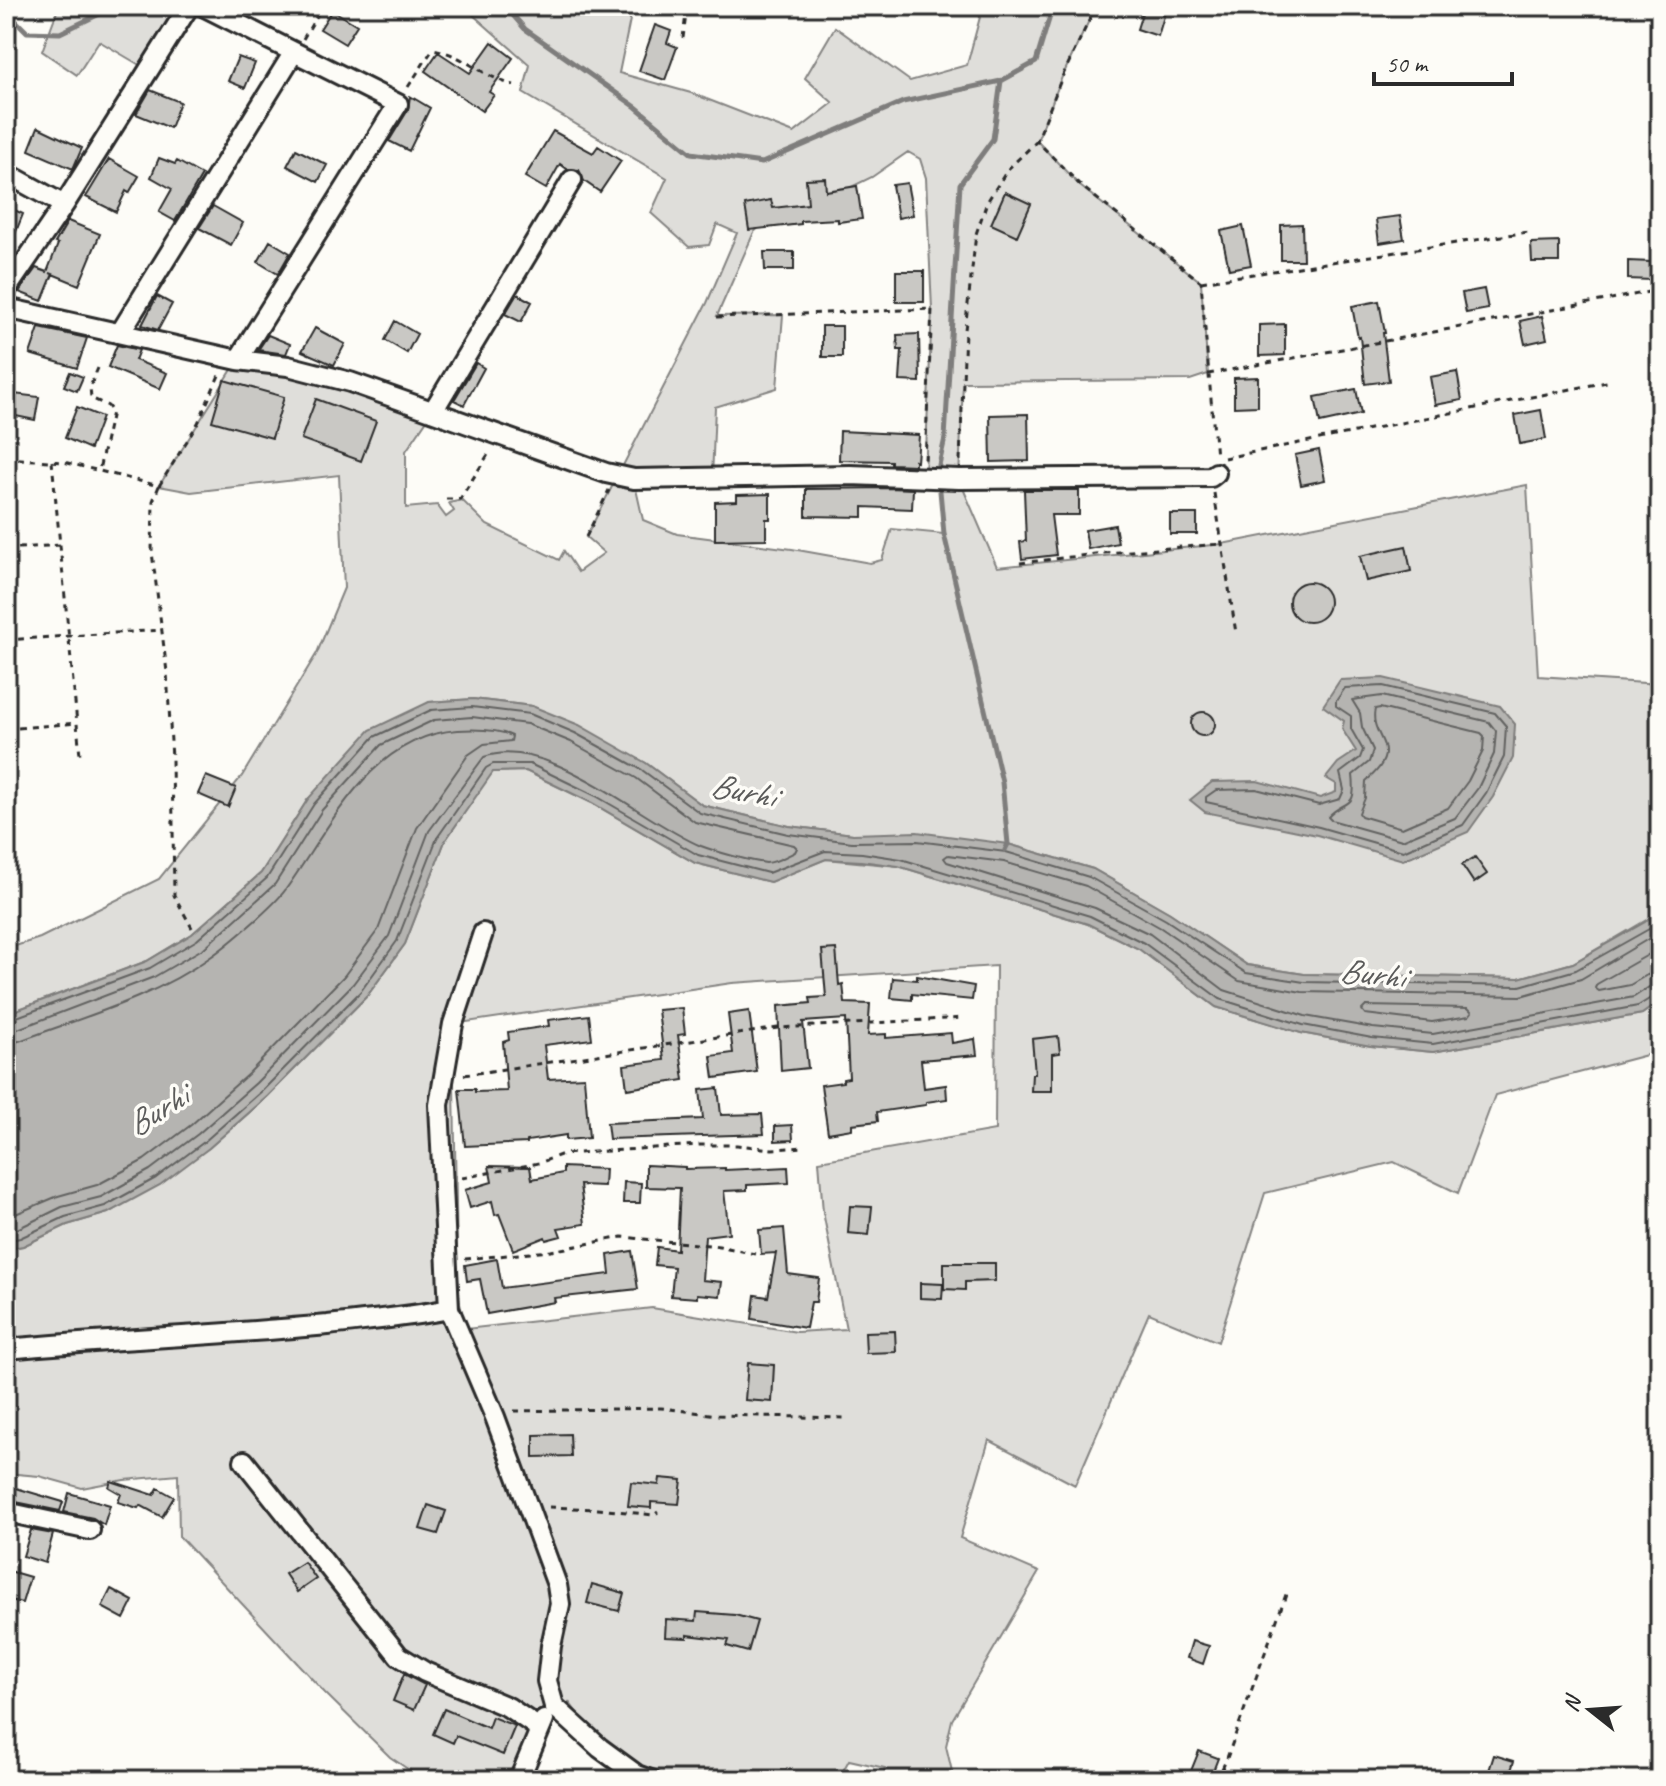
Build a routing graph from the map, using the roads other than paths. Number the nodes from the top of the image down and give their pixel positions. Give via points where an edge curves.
1 (189, 6) edge
2 (203, 6) edge
3 (294, 52) junction
4 (6, 173) edge
5 (572, 180) dead end
6 (64, 205) junction
7 (6, 290) edge
8 (6, 308) edge
9 (120, 333) junction
10 (232, 359) junction
11 (433, 411) junction
12 (1214, 475) road end
13 (483, 933) dead end
14 (449, 1309) junction
15 (6, 1349) edge
16 (244, 1461) dead end
17 (6, 1512) edge
18 (90, 1530) dead end
19 (554, 1706) junction
20 (539, 1728) junction
21 (519, 1780) edge
22 (651, 1780) edge

1 - 6 street
2 - 3 street
3 - 9 street
3 - 10 street via 398,104
4 - 6 street
5 - 11 street
6 - 7 street
8 - 9 street
9 - 10 street
10 - 11 street via 312,372
11 - 12 street via 634,479
13 - 14 street via 453,1024 439,1105
14 - 15 street via 282,1329
14 - 19 street via 557,1585 560,1604 547,1681
16 - 20 street via 399,1656 508,1707
17 - 18 street
19 - 20 street
19 - 22 street via 600,1748
20 - 21 street

